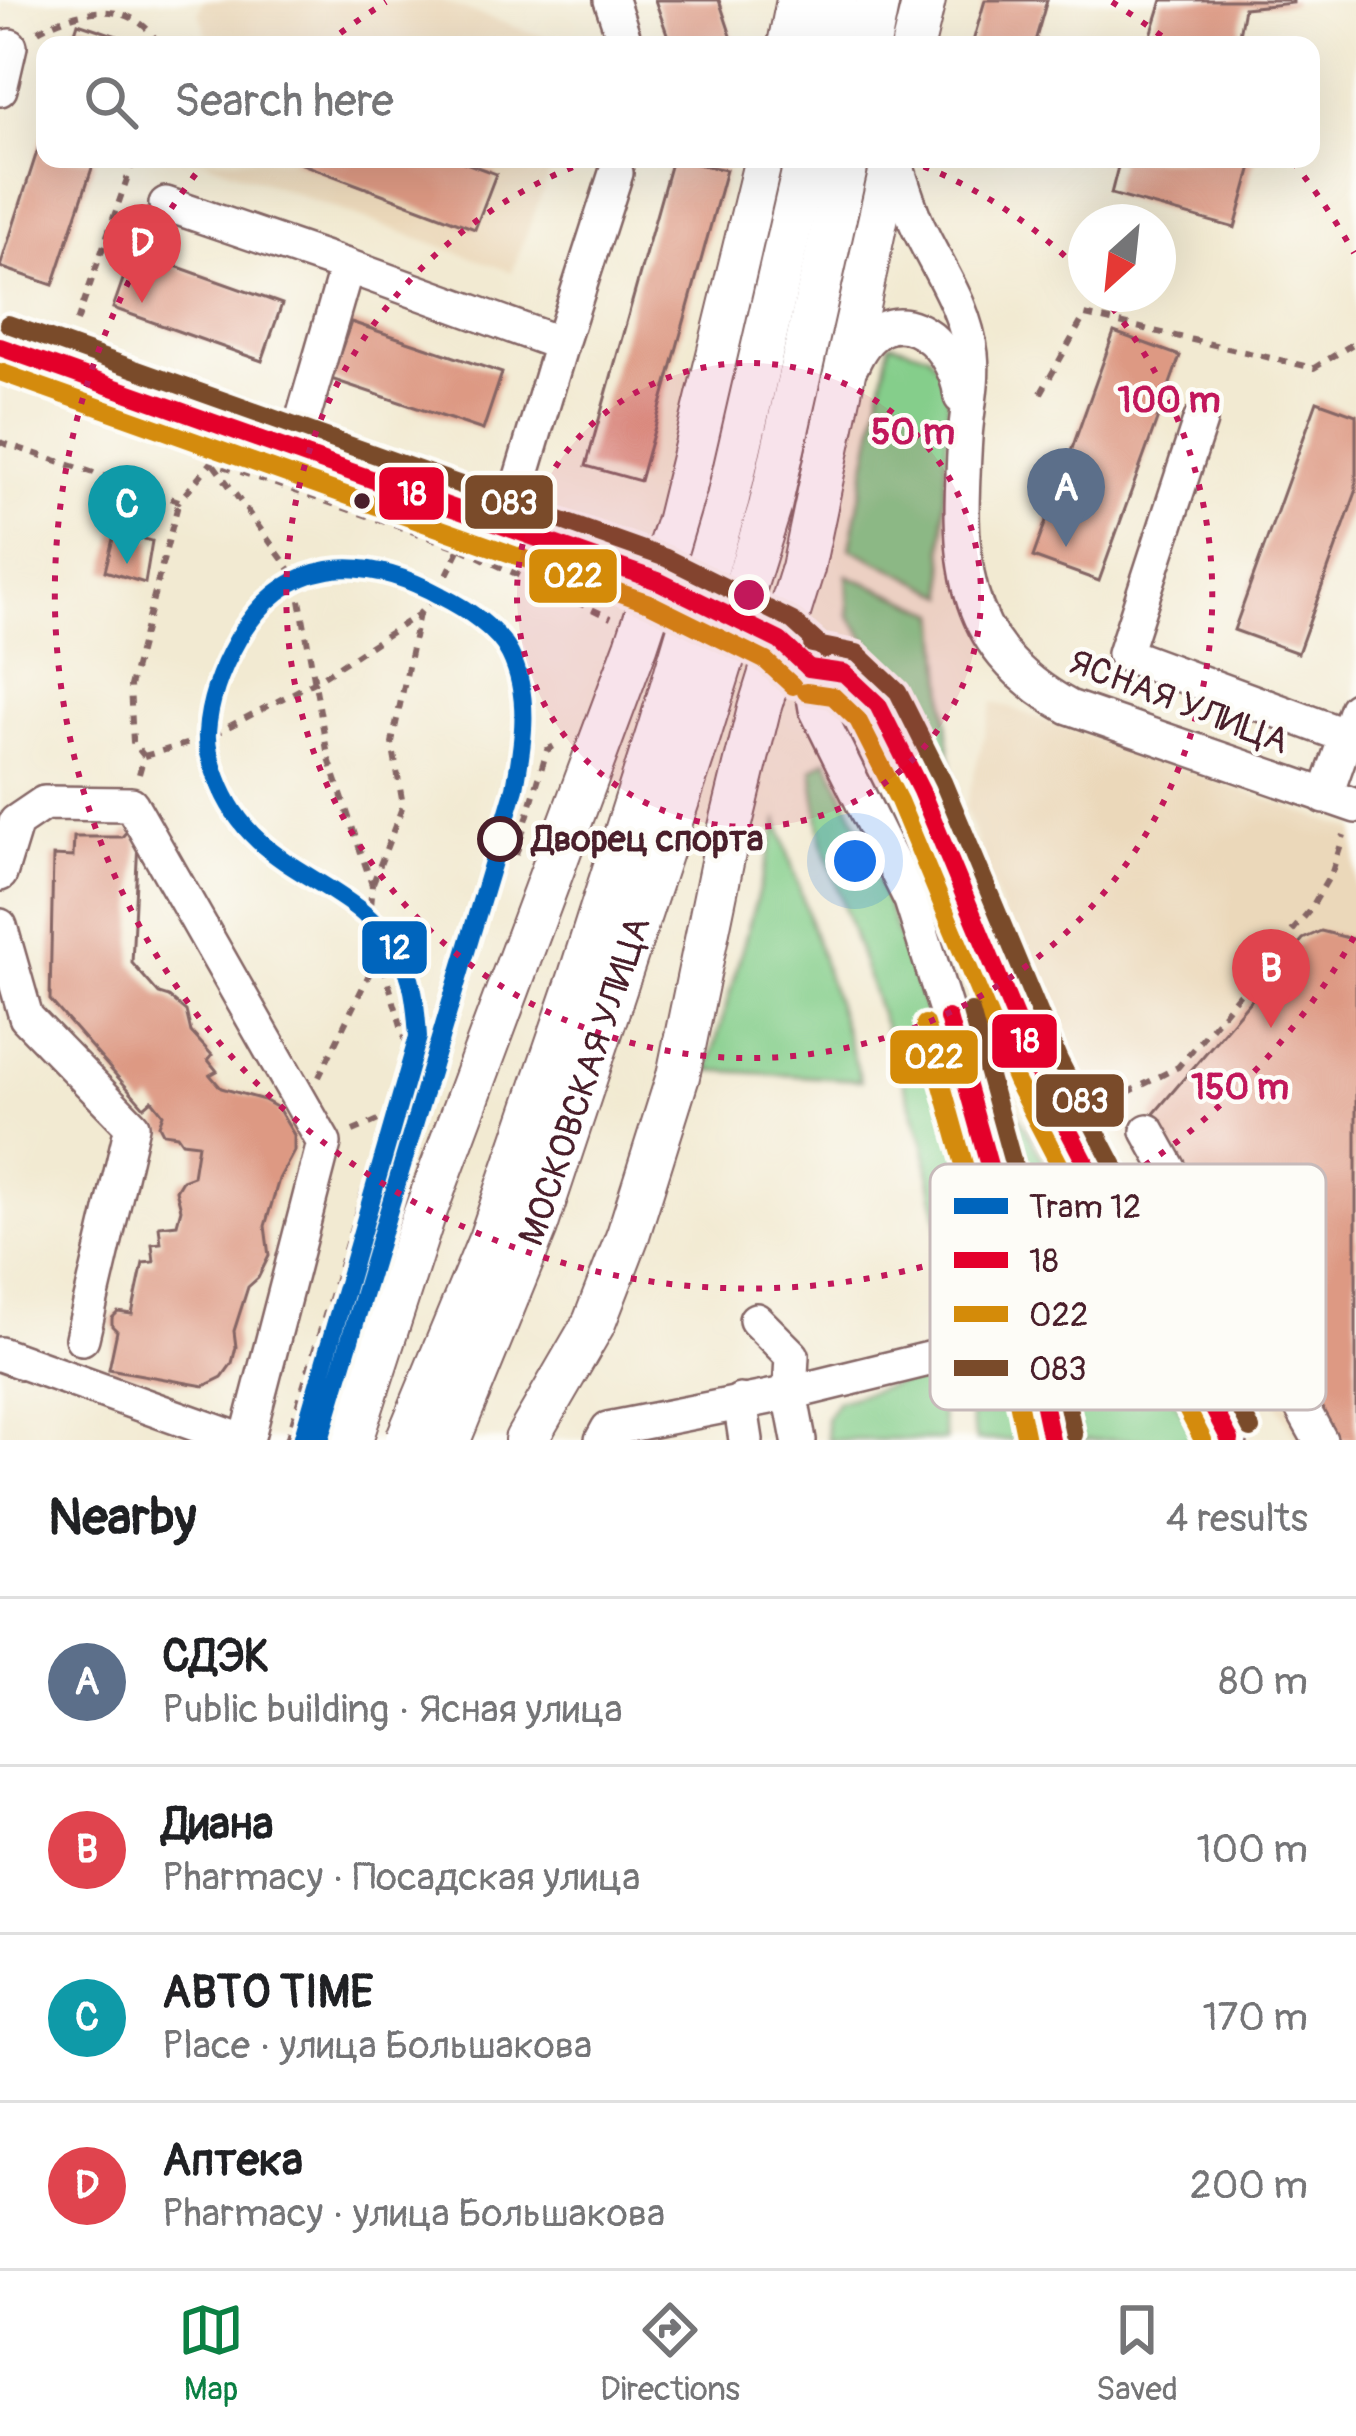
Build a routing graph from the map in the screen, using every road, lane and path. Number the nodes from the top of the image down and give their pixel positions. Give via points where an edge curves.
1 (611, 0) edge
2 (799, 0) edge
3 (836, 0) edge
4 (878, 0) edge
5 (923, 0) edge
6 (154, 36) edge
7 (623, 36) edge
8 (791, 36) edge
9 (829, 36) edge
10 (871, 36) edge
11 (915, 36) edge
12 (10, 46) joint
13 (0, 89) edge
14 (131, 168) edge
15 (764, 168) edge
16 (804, 168) edge
17 (846, 168) edge
18 (889, 168) edge
19 (895, 168) edge
20 (616, 173) dead end
21 (166, 204) dead end
22 (347, 266) junction
23 (77, 322) dead end
24 (1356, 342) edge
25 (561, 344) junction
26 (0, 347) edge
27 (842, 388) junction
28 (1041, 393) dead end
29 (1200, 421) dead end
30 (966, 432) junction
31 (0, 442) edge
32 (294, 449) junction
33 (212, 462) junction
34 (179, 502) junction
35 (507, 524) junction
36 (460, 548) junction
37 (658, 581) junction
38 (419, 614) junction
39 (615, 620) dead end
40 (794, 654) junction
41 (316, 681) junction
42 (1351, 723) edge
43 (144, 756) junction
44 (131, 804) junction
45 (1342, 812) edge
46 (0, 874) edge
47 (372, 885) junction
48 (0, 926) edge
49 (378, 956) junction
50 (305, 1107) junction
51 (1095, 1109) dead end
52 (388, 1115) junction
53 (1148, 1131) dead end
54 (324, 1143) junction
55 (990, 1164) edge
56 (1086, 1164) edge
57 (1166, 1164) edge
58 (756, 1320) dead end
59 (82, 1338) dead end
60 (0, 1354) edge
61 (930, 1359) edge
62 (790, 1393) junction
63 (740, 1401) junction
64 (1044, 1410) edge
65 (1214, 1410) edge
66 (1303, 1410) edge
67 (244, 1440) edge
68 (287, 1440) edge
69 (351, 1440) edge
70 (407, 1440) edge
71 (449, 1440) edge
72 (526, 1440) edge
73 (602, 1440) edge
74 (746, 1440) edge
75 (800, 1440) edge
76 (1051, 1440) edge
77 (1230, 1440) edge
78 (1320, 1440) edge

1 - 7 street
2 - 8 main road
3 - 9 main road
4 - 10 main road
5 - 11 main road
6 - 12 path via 142,14 122,4 76,10
12 - 13 street
14 - 23 path
15 - 37 main road
16 - 70 main road, МОСКОВСКАЯ УЛИЦА, bridge via 728,499 653,747 490,1239
17 - 71 main road, МОСКОВСКАЯ УЛИЦА, bridge via 770,507 695,749 536,1227
18 - 27 main road, МОСКОВСКАЯ УЛИЦА
19 - 30 street via 958,300 971,356
20 - 25 street
21 - 22 street
22 - 25 street
22 - 32 street
24 - 28 path via 1314,368 1085,316
25 - 35 street
26 - 32 street
27 - 30 street via 874,332 908,326 947,356
27 - 40 main road, МОСКОВСКАЯ УЛИЦА via 803,568
29 - 42 street via 1124,654
30 - 45 street, ЯСНАЯ УЛИЦА via 963,563 975,604 1012,667 1069,706
31 - 34 path
32 - 35 street
33 - 34 path
33 - 36 path
33 - 41 path via 296,578
34 - 43 path via 130,686 133,742
35 - 37 street
36 - 38 path
36 - 39 path
37 - 40 street
37 - 69 main road via 423,1218
38 - 41 path
38 - 47 path via 392,743 403,806
40 - 55 street via 911,900
40 - 56 street via 844,673 878,705
40 - 72 main road, МОСКОВСКАЯ УЛИЦА via 725,848 678,1076 628,1235 594,1323
41 - 43 path via 207,738
41 - 47 path via 328,756
42 - 45 street
43 - 44 path
44 - 46 street via 44,803 16,822
44 - 50 street
45 - 51 path via 1332,872 1310,910 1178,1067
47 - 49 path via 368,917
48 - 59 street via 26,1017 132,1126
49 - 50 path
49 - 52 path via 407,1046
50 - 54 street
52 - 54 path
52 - 68 path
53 - 57 street
54 - 67 street
58 - 62 street via 792,1357
60 - 67 street
61 - 62 street
62 - 63 street
62 - 75 street
63 - 73 street via 608,1429
63 - 74 street
64 - 76 street
65 - 77 street
66 - 78 street

